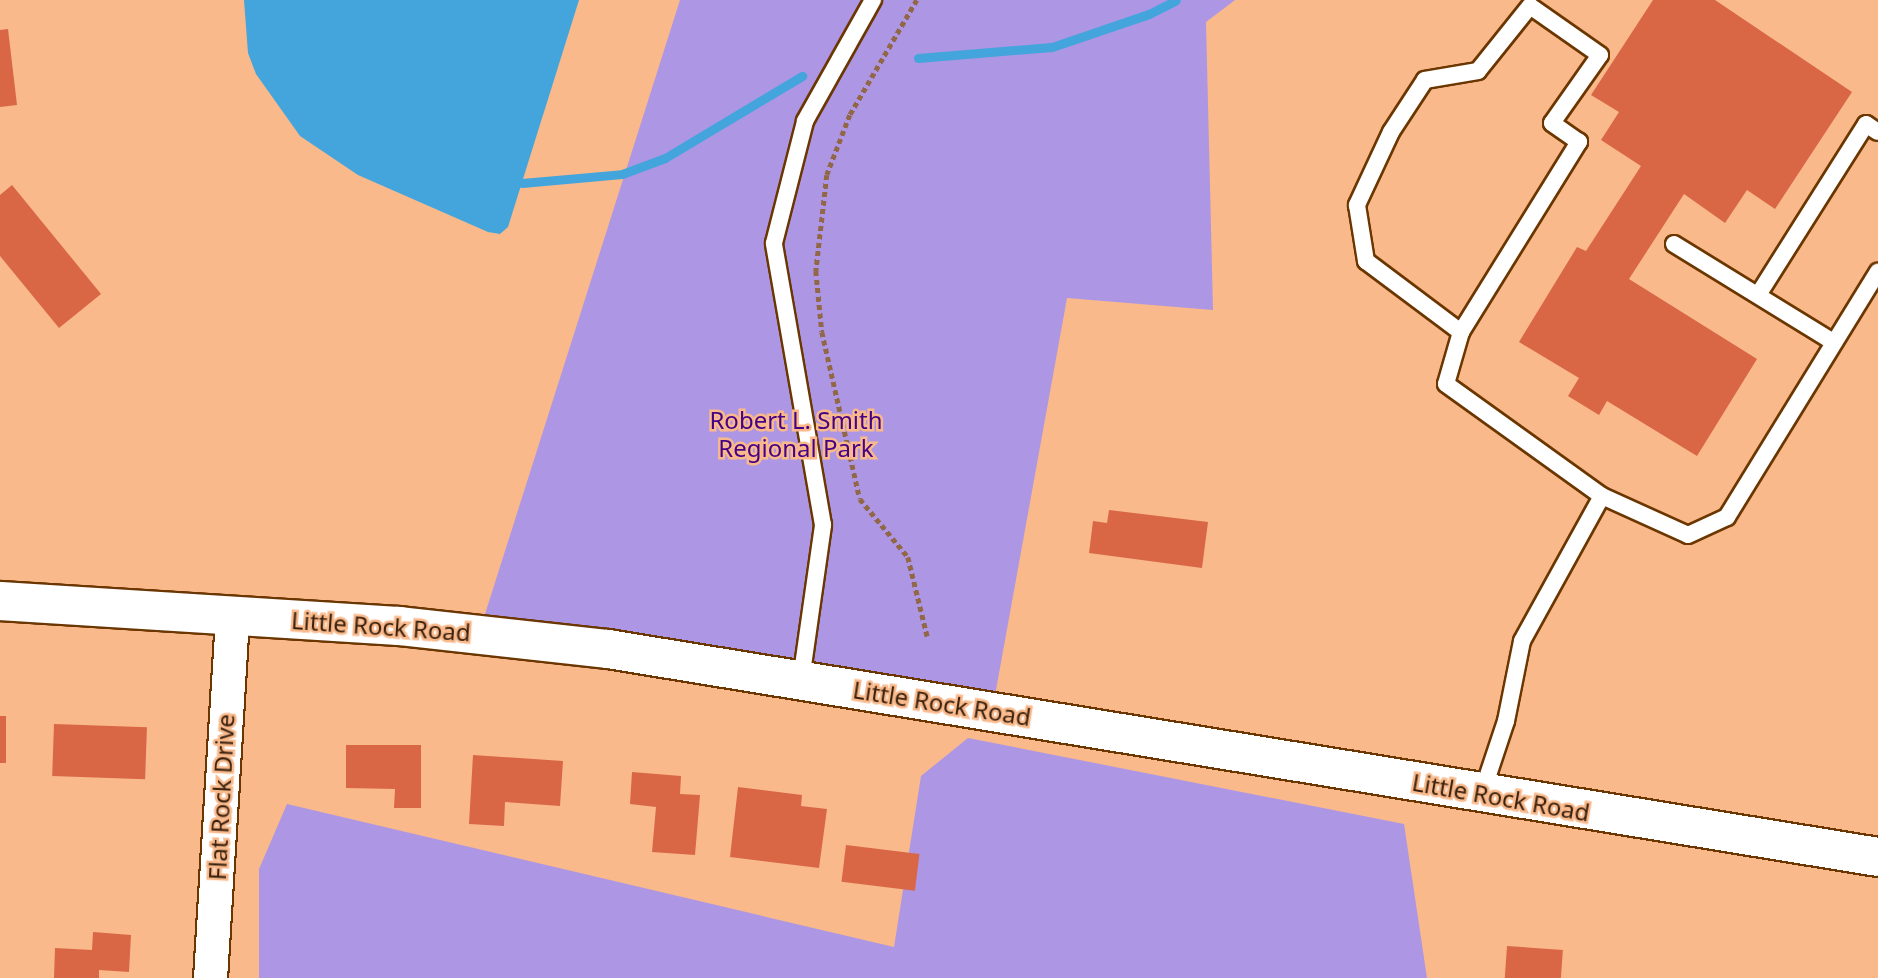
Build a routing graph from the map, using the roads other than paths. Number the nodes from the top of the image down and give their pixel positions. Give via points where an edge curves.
1 (873, 0) edge
2 (1878, 132) edge
3 (1674, 244) dead end
4 (1878, 272) edge
5 (1758, 295) junction
6 (1461, 332) junction
7 (1833, 342) junction
8 (1602, 496) junction
9 (0, 601) edge
10 (232, 616) junction
11 (801, 680) junction
12 (1482, 793) junction
13 (1878, 857) edge
14 (210, 978) edge

1 - 11 lane via 805,121 774,243 823,525
2 - 5 lane via 1866,124
3 - 5 lane
4 - 7 lane
5 - 7 lane
6 - 6 lane via 1366,261 1357,205 1391,132 1424,80 1478,71 1530,6 1600,55 1552,123 1579,142
6 - 8 lane via 1446,384
7 - 8 lane via 1727,517 1688,535
8 - 12 lane via 1521,641 1506,721
9 - 10 main road, Little Rock Road
10 - 11 main road, Little Rock Road via 479,633
10 - 14 street, Flat Rock Drive
11 - 12 main road, Little Rock Road
12 - 13 main road, Little Rock Road

